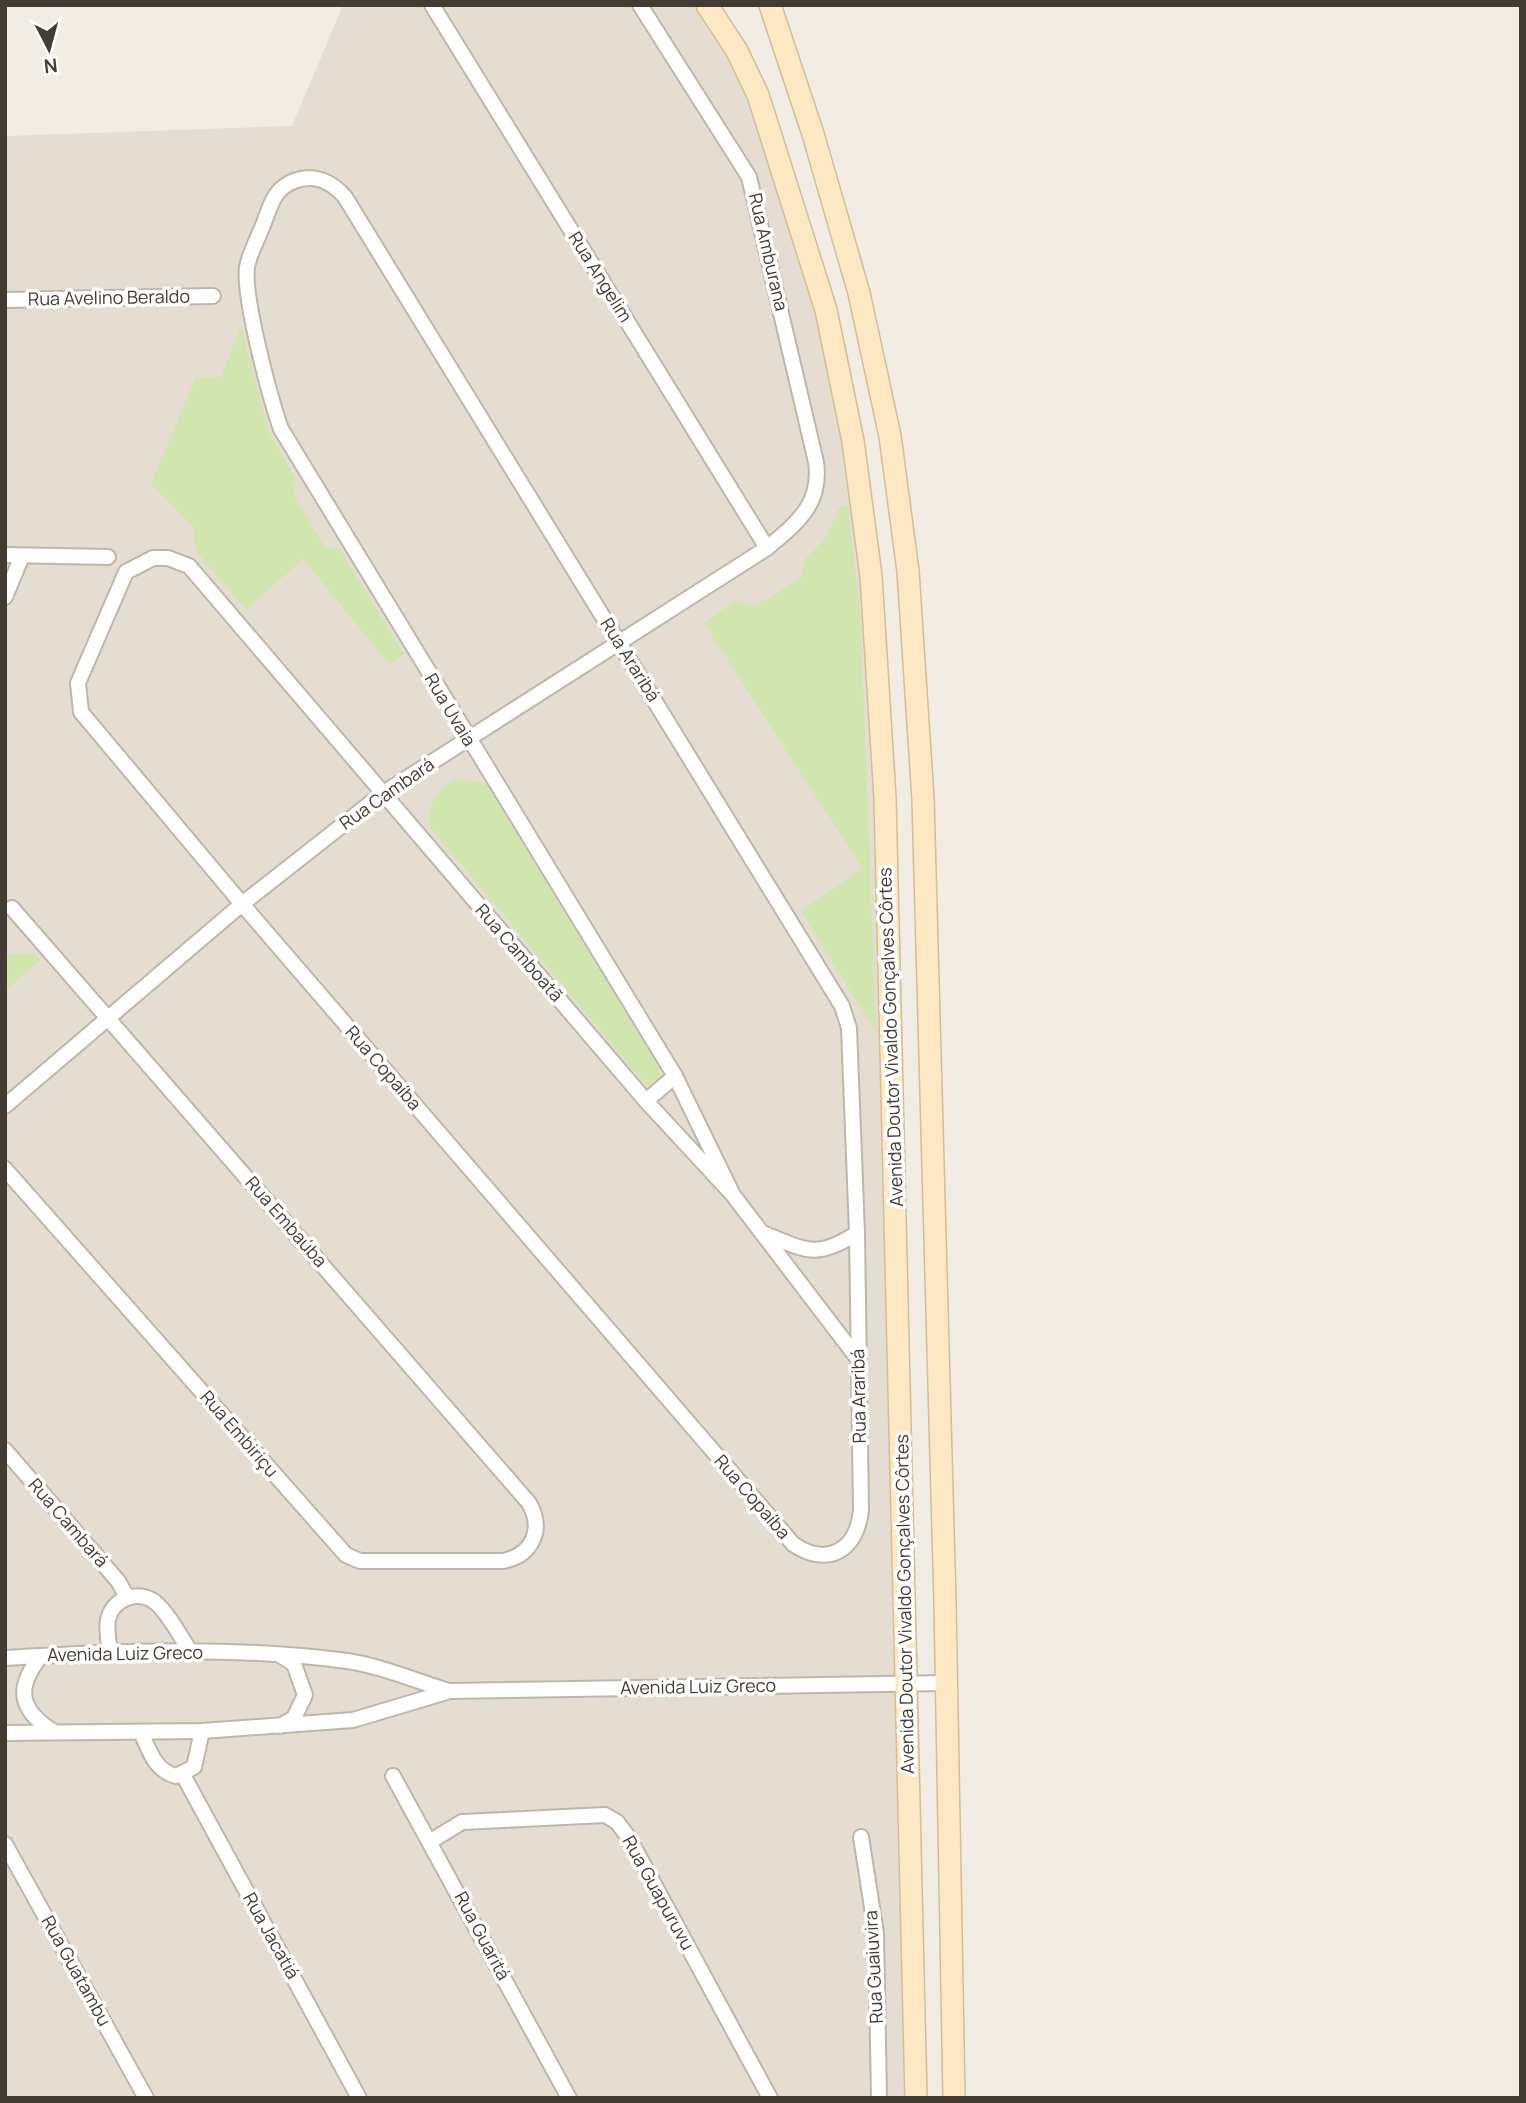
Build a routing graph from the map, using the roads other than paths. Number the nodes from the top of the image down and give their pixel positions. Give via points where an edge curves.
1 (432, 5) edge
2 (640, 5) edge
3 (706, 5) edge
4 (770, 5) edge
5 (270, 203) joint
6 (214, 296) dead end
7 (5, 300) edge
8 (799, 522) joint
9 (767, 548) junction
10 (5, 555) edge
11 (22, 556) junction
12 (108, 557) dead end
13 (168, 558) joint
14 (5, 597) edge
15 (620, 643) junction
16 (467, 739) junction
17 (382, 794) junction
18 (242, 904) junction
19 (12, 908) dead end
20 (111, 1019) junction
21 (675, 1076) junction
22 (646, 1101) junction
23 (5, 1106) edge
24 (5, 1169) edge
25 (733, 1195) junction
26 (764, 1233) junction
27 (857, 1233) junction
28 (858, 1359) junction
29 (5, 1450) edge
30 (531, 1545) joint
31 (841, 1550) joint
32 (127, 1597) junction
33 (190, 1651) junction
34 (110, 1653) junction
35 (279, 1655) junction
36 (41, 1656) junction
37 (5, 1658) edge
38 (945, 1683) junction
39 (907, 1684) junction
40 (450, 1691) junction
41 (279, 1727) junction
42 (202, 1731) junction
43 (54, 1732) junction
44 (141, 1732) junction
45 (5, 1733) edge
46 (183, 1775) junction
47 (393, 1776) dead end
48 (861, 1837) dead end
49 (431, 1840) junction
50 (5, 1844) edge
51 (146, 2098) edge
52 (359, 2098) edge
53 (569, 2098) edge
54 (770, 2098) edge
55 (879, 2098) edge
56 (916, 2098) edge
57 (954, 2098) edge

1 - 9 street, Rua Angelim
2 - 8 street, Rua Amburana via 739,160 756,197 818,478 810,509
3 - 39 main road, Avenida Doutor Vivaldo Gonçalves Côrtes via 737,51 758,95 826,310 853,441 871,576 885,798
4 - 38 main road, Avenida Doutor Vivaldo Gonçalves Côrtes via 859,293 890,436 908,571 923,799
5 - 15 street, Rua Araribá via 288,183 313,177 345,197
5 - 16 street, Rua Uvaia via 247,267 248,291 281,429
6 - 7 street, Rua Avelino Beraldo
8 - 9 street, Rua Cambará
9 - 15 street, Rua Cambará
10 - 11 street
11 - 12 street
11 - 14 street
13 - 17 street, Rua Camboatã via 189,566
13 - 18 street, Rua Copaíba via 152,558 125,572 78,683 77,698 90,725
15 - 16 street, Rua Cambará
15 - 27 street, Rua Araribá via 842,1006 849,1028
16 - 17 street, Rua Cambará
16 - 21 street, Rua Uvaia
17 - 18 street, Rua Cambará
17 - 22 street, Rua Camboatã
18 - 20 street, Rua Cambará
18 - 31 street, Rua Copaíba via 793,1544 806,1553 824,1555
19 - 20 street, Rua Embaúba
20 - 23 street, Rua Cambará
20 - 30 street, Rua Embaúba via 529,1503 537,1524
21 - 22 street
21 - 25 street, Rua Uvaia
22 - 25 street, Rua Camboatã
24 - 30 street, Rua Embiriçu via 346,1555 360,1561 503,1561
25 - 26 street, Rua Camboatã
26 - 27 street via 809,1252 837,1246
26 - 28 street, Rua Camboatã
27 - 28 street, Rua Araribá
28 - 31 street, Rua Araribá via 860,1528
29 - 32 street, Rua Cambará
32 - 33 street via 153,1601
32 - 34 street via 109,1616
33 - 34 street, Avenida Luiz Greco
33 - 35 street, Avenida Luiz Greco
34 - 36 street, Avenida Luiz Greco
35 - 40 street, Avenida Luiz Greco via 349,1661
35 - 41 street via 294,1664 305,1695 294,1718
36 - 37 street, Avenida Luiz Greco
36 - 43 street via 27,1677 25,1704 33,1717
38 - 39 street, Avenida Luiz Greco
38 - 57 main road, Avenida Doutor Vivaldo Gonçalves Côrtes
39 - 40 street, Avenida Luiz Greco
39 - 56 main road, Avenida Doutor Vivaldo Gonçalves Côrtes
40 - 41 street, Avenida Luiz Greco via 353,1720
41 - 42 street, Avenida Luiz Greco
42 - 44 street, Avenida Luiz Greco
42 - 46 street via 197,1760
43 - 44 street, Avenida Luiz Greco
43 - 45 street, Avenida Luiz Greco
44 - 46 street via 163,1771
46 - 52 street, Rua Jacatiá
47 - 49 street, Rua Guaritá
48 - 55 street, Rua Guaiuvira via 876,1933
49 - 53 street, Rua Guaritá
49 - 54 street, Rua Guapuruvu via 462,1822 605,1815 617,1822
50 - 51 street, Rua Guatambu

